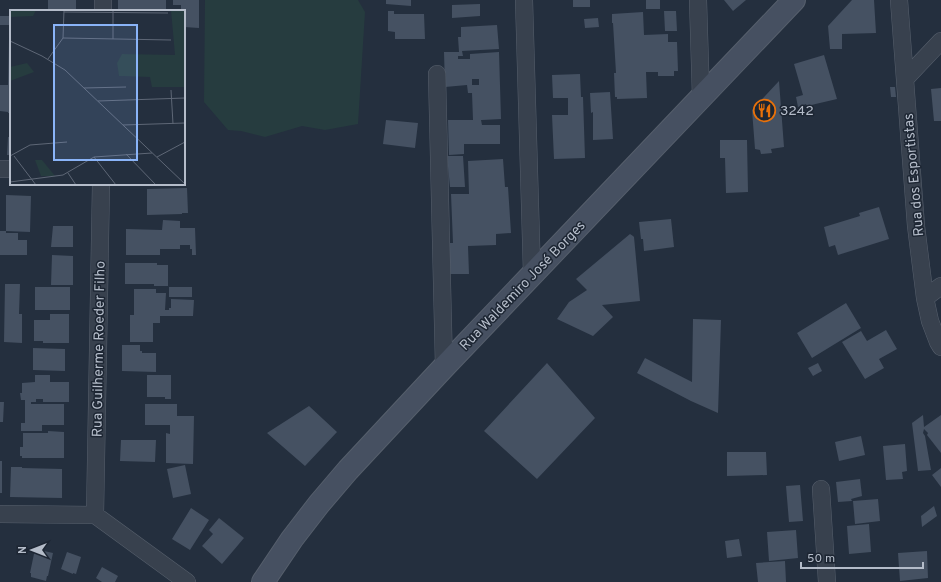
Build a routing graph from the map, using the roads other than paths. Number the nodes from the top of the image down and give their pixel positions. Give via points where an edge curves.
1 (524, 0) edge
2 (698, 0) edge
3 (794, 0) edge
4 (900, 0) edge
5 (941, 41) edge
6 (437, 74) dead end
7 (905, 80) junction
8 (701, 98) junction
9 (100, 185) edge
10 (532, 274) junction
11 (941, 286) edge
12 (925, 298) junction
13 (941, 347) edge
14 (444, 367) junction
15 (821, 489) dead end
16 (0, 514) edge
17 (95, 515) junction
18 (187, 582) edge
19 (263, 582) edge
20 (828, 582) edge

1 - 10 street
2 - 8 street
3 - 8 main road, Rua Waldemiro José Borges
4 - 7 street, Rua dos Esportistas
5 - 7 street
6 - 14 street
7 - 12 street, Rua dos Esportistas via 916,226
8 - 10 main road, Rua Waldemiro José Borges
9 - 17 street, Rua Guilherme Roeder Filho
10 - 14 main road, Rua Waldemiro José Borges
11 - 12 street
12 - 13 street, Rua dos Esportistas via 930,321
14 - 19 main road, Rua Waldemiro José Borges via 333,487 292,539
15 - 20 street
16 - 17 street
17 - 18 street

